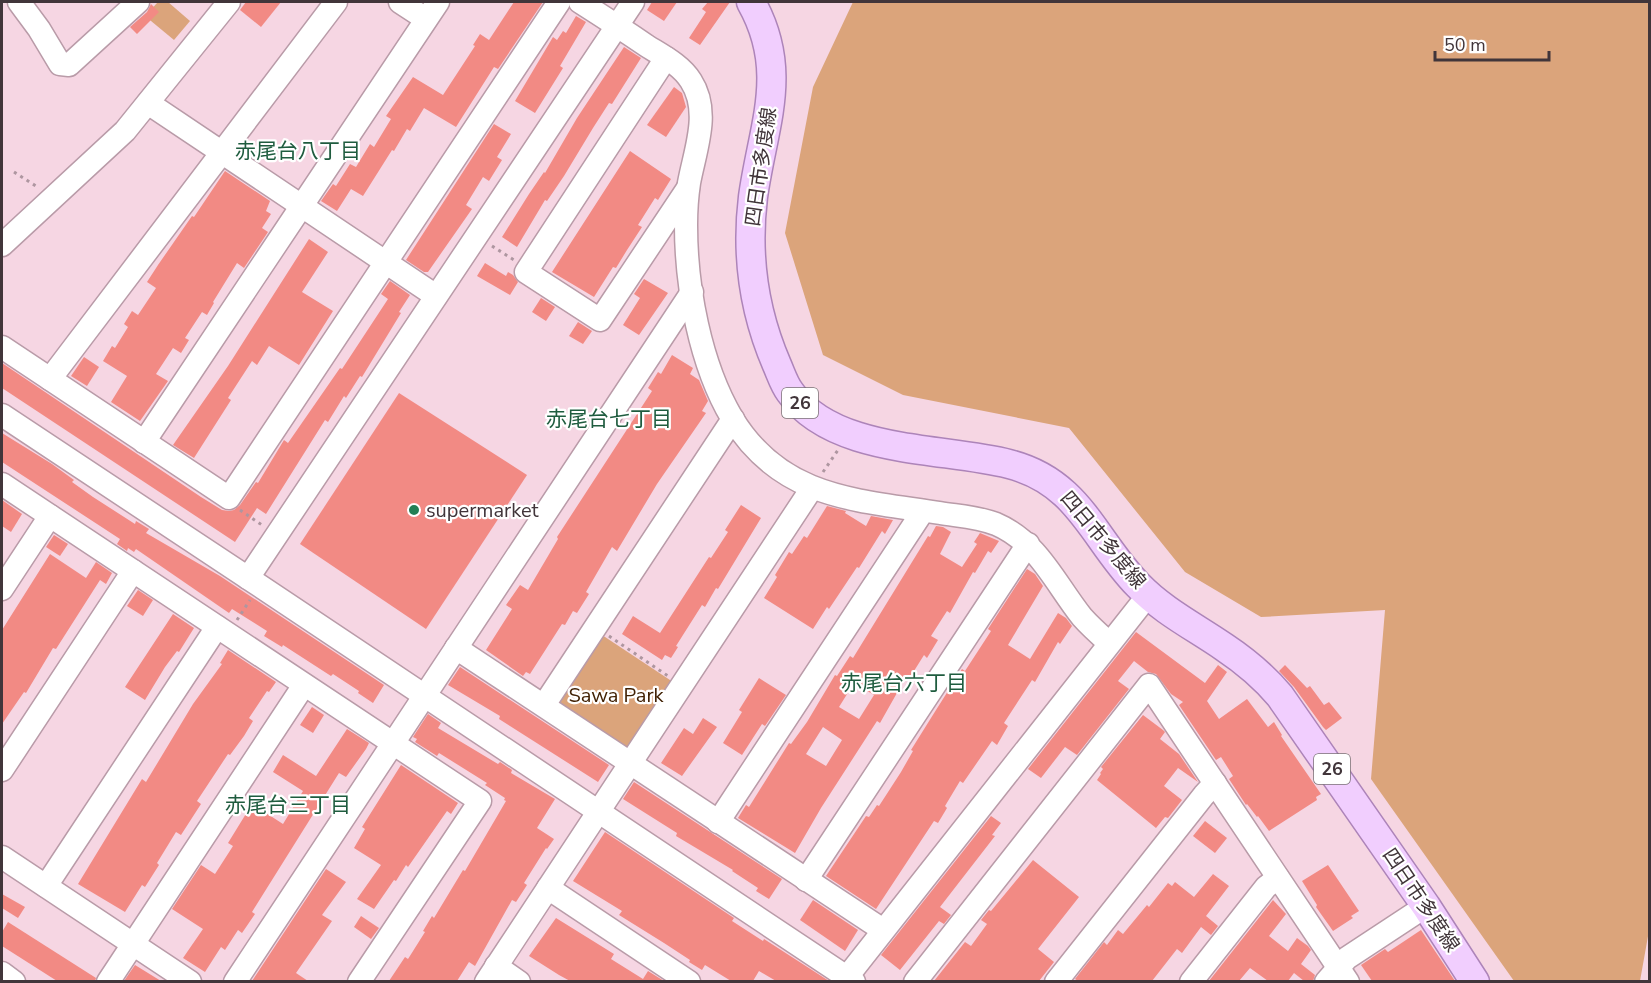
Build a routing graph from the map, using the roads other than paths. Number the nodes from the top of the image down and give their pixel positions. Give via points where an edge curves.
1 (19, 2) edge
2 (138, 2) edge
3 (229, 2) edge
4 (336, 2) edge
5 (400, 2) edge
6 (558, 2) edge
7 (580, 2) edge
8 (633, 2) edge
9 (751, 2) edge
10 (432, 10) edge
11 (617, 26) junction
12 (666, 58) junction
13 (148, 103) junction
14 (222, 154) junction
15 (688, 186) junction
16 (301, 206) junction
17 (3, 242) edge
18 (386, 261) junction
19 (692, 292) junction
20 (436, 296) junction
21 (2, 346) edge
22 (50, 379) junction
23 (2, 415) edge
24 (733, 419) junction
25 (144, 442) junction
26 (2, 484) edge
27 (812, 488) junction
28 (923, 511) junction
29 (50, 516) junction
30 (1028, 544) junction
31 (134, 571) junction
32 (251, 586) junction
33 (2, 589) edge
34 (1149, 594) junction
35 (223, 630) junction
36 (1109, 643) junction
37 (456, 648) junction
38 (304, 685) junction
39 (424, 695) junction
40 (544, 705) junction
41 (392, 744) junction
42 (630, 764) junction
43 (2, 770) edge
44 (1215, 783) junction
45 (599, 811) junction
46 (718, 822) junction
47 (2, 857) edge
48 (1278, 878) junction
49 (806, 880) junction
50 (46, 886) junction
51 (548, 888) junction
52 (1426, 906) junction
53 (883, 930) junction
54 (133, 944) junction
55 (2, 973) edge
56 (491, 974) edge
57 (1338, 977) edge
58 (848, 980) edge
59 (14, 981) edge
60 (108, 981) edge
61 (190, 981) edge
62 (235, 981) edge
63 (359, 981) edge
64 (519, 981) edge
65 (689, 981) edge
66 (915, 981) edge
67 (1056, 981) edge
68 (1191, 981) edge
69 (1475, 981) edge

1 - 2 street via 60,64 69,65
3 - 13 street
4 - 14 street
5 - 10 street
6 - 18 street
7 - 11 street
8 - 11 street
9 - 34 main road, 四日市多度線 / 26 via 765,33 772,78 753,201 750,248 754,290 767,339 790,392 816,418 847,434 1010,464 1043,477 1078,507 1126,571
10 - 16 street
11 - 12 street
11 - 20 street
12 - 15 street via 683,70 701,104
12 - 15 street via 526,272 600,320
13 - 14 street
13 - 17 street via 125,131
14 - 16 street
14 - 22 street
15 - 19 street via 687,261
16 - 18 street
16 - 25 street
18 - 20 street
18 - 25 street via 229,498
19 - 24 street via 708,361
19 - 37 street
20 - 32 street
21 - 22 street
22 - 25 street
23 - 32 street
24 - 27 street via 765,458
24 - 40 street
26 - 29 street
27 - 28 street via 876,505
27 - 42 street
28 - 30 street via 997,525
28 - 46 street
29 - 31 street
29 - 33 street
30 - 36 street via 1084,618
30 - 49 street
31 - 35 street
31 - 43 street
32 - 39 street
34 - 36 street
34 - 52 main road, 四日市多度線 / 26 via 1252,667 1274,688
35 - 38 street
35 - 50 street
36 - 53 street
37 - 39 street
37 - 40 street
38 - 41 street
38 - 54 street
39 - 41 street
39 - 45 street
40 - 42 street
41 - 62 street
41 - 63 street via 480,801
42 - 45 street
42 - 46 street
44 - 48 street
44 - 66 street via 1149,685
44 - 67 street
45 - 51 street
45 - 58 street
46 - 49 street
47 - 50 street
48 - 57 street
48 - 68 street via 1266,887
49 - 53 street
50 - 54 street
51 - 56 street
51 - 65 street
52 - 57 street via 1347,958
52 - 69 main road, 四日市多度線 / 26
53 - 58 street
54 - 60 street
54 - 61 street
55 - 59 street
56 - 64 street

